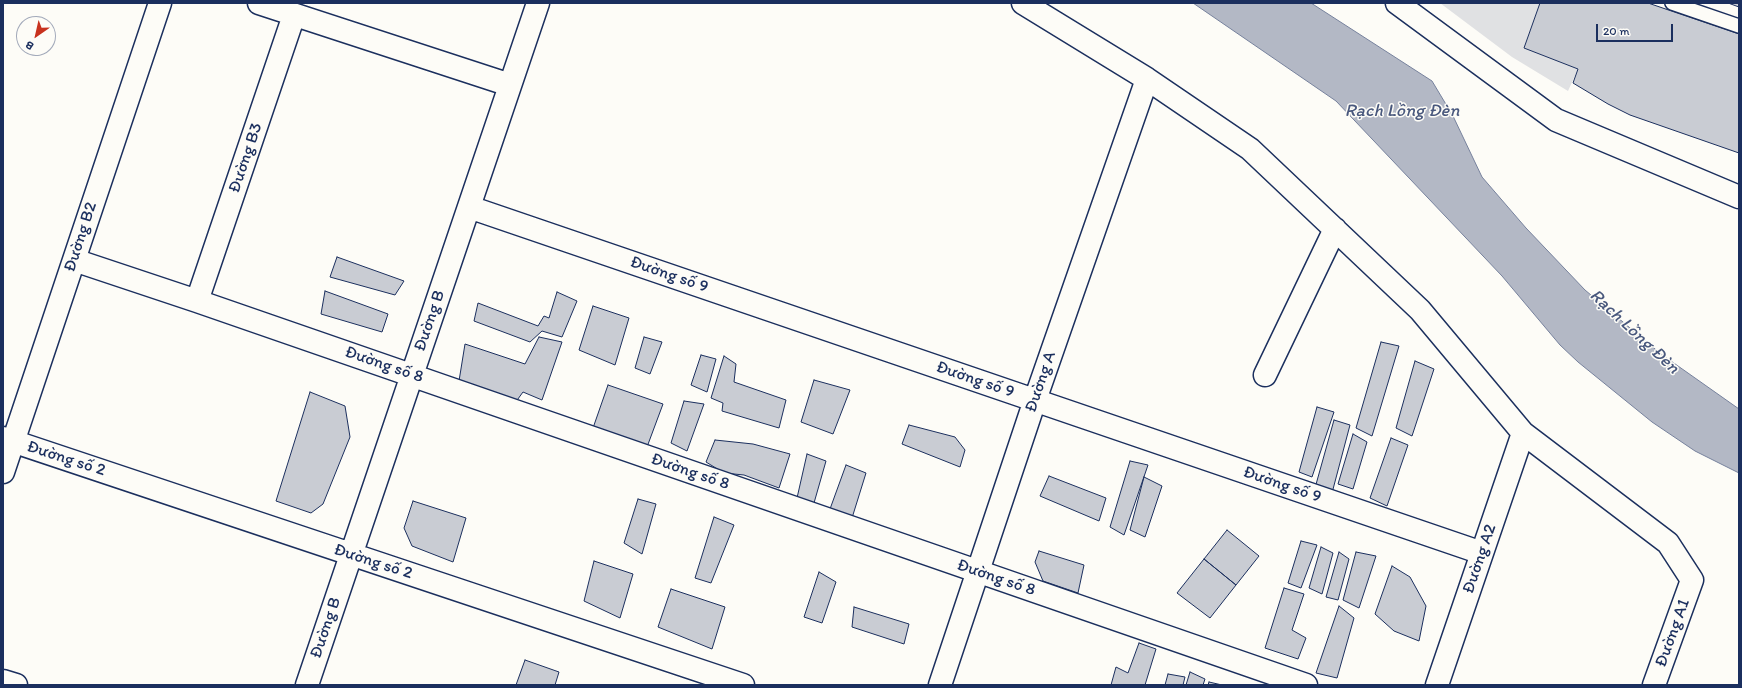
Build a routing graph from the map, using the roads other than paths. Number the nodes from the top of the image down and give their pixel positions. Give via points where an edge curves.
1 (160, 3) edge
2 (259, 3) edge
3 (538, 3) edge
4 (1023, 3) edge
5 (1398, 3) edge
6 (1672, 3) edge
7 (294, 14) junction
8 (1739, 26) edge
9 (1147, 80) junction
10 (510, 85) junction
11 (1739, 197) edge
12 (469, 206) junction
13 (1335, 229) junction
14 (74, 260) junction
15 (197, 301) junction
16 (412, 375) junction
17 (1265, 375) dead end
18 (1035, 400) junction
19 (1523, 433) junction
20 (8, 440) edge
21 (3, 472) edge
22 (1482, 553) junction
23 (351, 554) junction
24 (978, 571) junction
25 (3, 681) edge
26 (16, 685) edge
27 (307, 685) edge
28 (743, 685) edge
29 (940, 685) edge
30 (1306, 685) edge
31 (1437, 685) edge
32 (1654, 685) edge

1 - 14 street, Đường B2
2 - 7 street
3 - 10 street, Đường B
4 - 9 street
5 - 11 street via 1556,120
6 - 8 lane
7 - 10 street
7 - 15 street, Đường B3
9 - 13 street via 1250,149
9 - 18 street, Đường A
10 - 12 street, Đường B
12 - 16 street, Đường B
12 - 18 street, Đường số 9
13 - 17 street
13 - 19 street via 1420,310
14 - 15 street, Đường số 8
14 - 20 street, Đường B2
15 - 16 street, Đường số 8
16 - 23 street, Đường B
16 - 24 street, Đường số 8
18 - 22 street, Đường số 9
18 - 24 street, Đường A
19 - 22 street, Đường A2
19 - 32 street, Đường A1 via 1668,544 1692,580
20 - 21 street, Đường B2
20 - 23 street, Đường số 2
22 - 31 street, Đường A2
23 - 27 street, Đường B
23 - 28 street, Đường số 2
24 - 29 street, Đường A
24 - 30 street, Đường số 8
25 - 26 street

